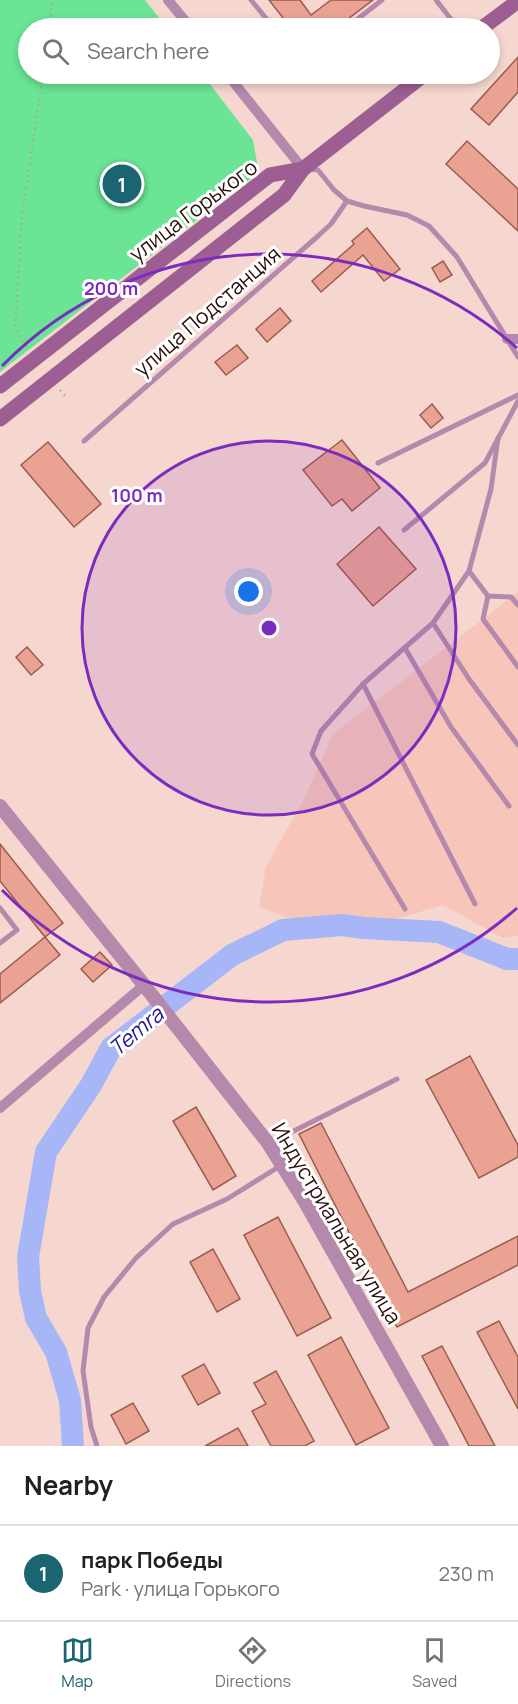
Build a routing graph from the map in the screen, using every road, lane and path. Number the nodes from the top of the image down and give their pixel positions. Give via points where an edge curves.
1 (53, 0) edge
2 (168, 0) edge
3 (251, 0) edge
4 (382, 0) edge
5 (436, 0) edge
6 (518, 1) edge
7 (50, 18) edge
8 (183, 18) edge
9 (266, 18) edge
10 (359, 18) edge
11 (450, 18) edge
12 (495, 18) edge
13 (42, 84) edge
14 (235, 84) edge
15 (412, 84) edge
16 (303, 169) junction
17 (347, 201) junction
18 (513, 339) edge
19 (518, 357) edge
20 (34, 359) junction
21 (51, 379) junction
22 (0, 386) edge
23 (518, 395) edge
24 (65, 396) dead end
25 (518, 401) edge
26 (0, 418) edge
27 (498, 438) junction
28 (84, 441) dead end
29 (378, 463) dead end
30 (404, 530) dead end
31 (470, 571) junction
32 (488, 596) junction
33 (518, 605) edge
34 (433, 623) junction
35 (405, 648) junction
36 (518, 667) edge
37 (363, 684) junction
38 (518, 745) edge
39 (0, 806) edge
40 (509, 806) dead end
41 (475, 903) dead end
42 (0, 908) edge
43 (405, 909) dead end
44 (0, 943) edge
45 (144, 985) junction
46 (397, 1079) dead end
47 (0, 1108) edge
48 (268, 1143) junction
49 (282, 1166) junction
50 (97, 1446) edge
51 (442, 1446) edge

1 - 7 path
2 - 8 street
3 - 9 lane
4 - 10 lane
5 - 11 lane
6 - 12 main road
13 - 20 path via 22,216 15,327
14 - 16 street
15 - 16 main road, улица Горького
16 - 17 lane via 318,170
16 - 20 main road, улица Горького via 270,175
16 - 21 main road, улица Горького via 284,195
17 - 18 lane via 407,215 429,226 457,257
17 - 28 lane, улица Подстанция via 318,236
18 - 19 lane
20 - 22 main road, улица Горького
21 - 24 path
21 - 26 main road, улица Горького
23 - 29 lane
25 - 27 lane
27 - 30 lane via 484,463
27 - 31 lane
31 - 32 lane
31 - 34 lane
32 - 33 lane via 511,597
32 - 36 lane via 483,619
34 - 35 lane
34 - 38 lane
35 - 37 lane
35 - 40 lane via 451,727
37 - 41 lane
37 - 43 lane via 321,731 312,754
39 - 45 street, Индустриальная улица
42 - 44 lane via 17,930
45 - 47 street
45 - 48 street, Индустриальная улица
46 - 48 lane
48 - 49 street, Индустриальная улица
49 - 50 lane via 227,1199 173,1224 136,1258 104,1297 88,1328 83,1371
49 - 51 street, Индустриальная улица

